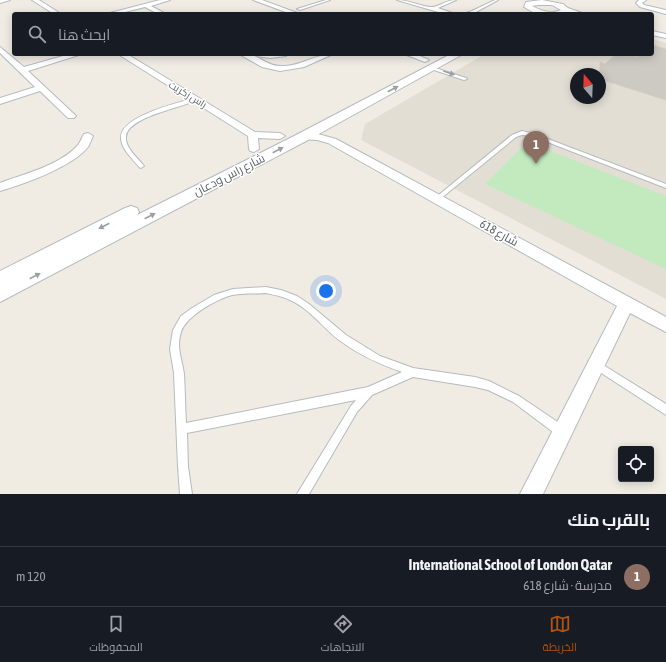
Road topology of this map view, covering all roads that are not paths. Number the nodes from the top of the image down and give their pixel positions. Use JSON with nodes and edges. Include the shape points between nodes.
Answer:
{"nodes":[{"id":1,"x":6,"y":0,"type":"edge"},
{"id":2,"x":35,"y":0,"type":"edge"},
{"id":3,"x":167,"y":0,"type":"edge"},
{"id":4,"x":256,"y":0,"type":"edge"},
{"id":5,"x":329,"y":0,"type":"edge"},
{"id":6,"x":400,"y":0,"type":"edge"},
{"id":7,"x":453,"y":0,"type":"edge"},
{"id":8,"x":497,"y":0,"type":"edge"},
{"id":9,"x":547,"y":0,"type":"edge"},
{"id":10,"x":643,"y":0,"type":"edge"},
{"id":11,"x":0,"y":1,"type":"edge"},
{"id":12,"x":539,"y":2,"type":"junction"},
{"id":13,"x":146,"y":5,"type":"junction"},
{"id":14,"x":528,"y":7,"type":"junction"},
{"id":15,"x":561,"y":7,"type":"edge"},
{"id":16,"x":432,"y":8,"type":"junction"},
{"id":17,"x":55,"y":12,"type":"edge"},
{"id":18,"x":117,"y":12,"type":"edge"},
{"id":19,"x":159,"y":12,"type":"edge"},
{"id":20,"x":298,"y":12,"type":"edge"},
{"id":21,"x":445,"y":12,"type":"edge"},
{"id":22,"x":475,"y":12,"type":"edge"},
{"id":23,"x":524,"y":12,"type":"edge"},
{"id":24,"x":537,"y":12,"type":"edge"},
{"id":25,"x":575,"y":12,"type":"edge"},
{"id":26,"x":666,"y":12,"type":"edge"},
{"id":27,"x":654,"y":32,"type":"edge"},
{"id":28,"x":664,"y":34,"type":"edge"},
{"id":29,"x":2,"y":54,"type":"edge"},
{"id":30,"x":71,"y":56,"type":"edge"},
{"id":31,"x":125,"y":56,"type":"edge"},
{"id":32,"x":247,"y":56,"type":"edge"},
{"id":33,"x":324,"y":56,"type":"edge"},
{"id":34,"x":415,"y":56,"type":"edge"},
{"id":35,"x":451,"y":56,"type":"edge"},
{"id":36,"x":432,"y":61,"type":"edge"},
{"id":37,"x":23,"y":70,"type":"junction"},
{"id":38,"x":465,"y":79,"type":"dead end"},
{"id":39,"x":41,"y":88,"type":"junction"},
{"id":40,"x":196,"y":99,"type":"junction"},
{"id":41,"x":0,"y":101,"type":"edge"},
{"id":42,"x":71,"y":116,"type":"dead end"},
{"id":43,"x":325,"y":126,"type":"junction"},
{"id":44,"x":88,"y":136,"type":"dead end"},
{"id":45,"x":303,"y":137,"type":"junction"},
{"id":46,"x":332,"y":141,"type":"junction"},
{"id":47,"x":254,"y":142,"type":"junction"},
{"id":48,"x":141,"y":166,"type":"dead end"},
{"id":49,"x":0,"y":186,"type":"edge"},
{"id":50,"x":666,"y":186,"type":"edge"},
{"id":51,"x":437,"y":199,"type":"junction"},
{"id":52,"x":0,"y":280,"type":"edge"},
{"id":53,"x":0,"y":294,"type":"edge"},
{"id":54,"x":627,"y":303,"type":"junction"},
{"id":55,"x":666,"y":325,"type":"edge"},
{"id":56,"x":595,"y":364,"type":"junction"},
{"id":57,"x":414,"y":372,"type":"junction"},
{"id":58,"x":369,"y":392,"type":"junction"},
{"id":59,"x":666,"y":410,"type":"edge"},
{"id":60,"x":182,"y":430,"type":"junction"},
{"id":61,"x":562,"y":432,"type":"junction"},
{"id":62,"x":186,"y":494,"type":"edge"},
{"id":63,"x":303,"y":494,"type":"edge"},
{"id":64,"x":531,"y":494,"type":"edge"}],
"edges":[{"from":1,"to":11,"type":"street"},
{"from":2,"to":17,"type":"street"},
{"from":3,"to":13,"type":"street"},
{"from":4,"to":20,"type":"street"},
{"from":5,"to":20,"type":"lane"},
{"from":6,"to":16,"type":"street"},
{"from":7,"to":16,"type":"street"},
{"from":8,"to":22,"type":"lane"},
{"from":9,"to":12,"type":"street"},
{"from":10,"to":26,"type":"street","via":[[640,3],[642,6]]},
{"from":12,"to":14,"type":"street","via":[[531,3]]},
{"from":12,"to":15,"type":"street"},
{"from":13,"to":18,"type":"street"},
{"from":13,"to":19,"type":"street"},
{"from":14,"to":23,"type":"street"},
{"from":14,"to":24,"type":"street"},
{"from":15,"to":25,"type":"street"},
{"from":16,"to":21,"type":"street"},
{"from":27,"to":28,"type":"street"},
{"from":29,"to":37,"type":"street"},
{"from":30,"to":37,"type":"street"},
{"from":31,"to":40,"type":"street","name":"راس زكريت"},
{"from":32,"to":33,"type":"street","via":[[270,68],[288,70]]},
{"from":34,"to":36,"type":"street"},
{"from":35,"to":36,"type":"street","name":"شارع راس ودعان"},
{"from":36,"to":38,"type":"lane","one_way":true},
{"from":43,"to":36,"type":"street","name":"شارع راس ودعان","one_way":true},
{"from":36,"to":47,"type":"street","name":"شارع راس ودعان","via":[[280,136]]},
{"from":37,"to":39,"type":"street"},
{"from":39,"to":41,"type":"street"},
{"from":39,"to":42,"type":"street"},
{"from":40,"to":47,"type":"street","name":"راس زكريت"},
{"from":40,"to":48,"type":"lane","via":[[139,119],[128,127],[123,136],[124,142]]},
{"from":43,"to":45,"type":"street","name":"شارع راس ودعان"},
{"from":43,"to":46,"type":"street","via":[[325,132]]},
{"from":44,"to":49,"type":"street","via":[[84,146],[70,157]]},
{"from":45,"to":46,"type":"street","name":"شارع 618","via":[[318,137]]},
{"from":53,"to":45,"type":"street","name":"شارع راس ودعان","one_way":true},
{"from":46,"to":51,"type":"street","name":"شارع 618"},
{"from":47,"to":52,"type":"street","name":"شارع راس ودعان","one_way":true},
{"from":50,"to":51,"type":"lane","via":[[534,135],[522,133],[514,136]]},
{"from":51,"to":54,"type":"street","name":"شارع 618"},
{"from":54,"to":55,"type":"street","name":"شارع 618"},
{"from":54,"to":56,"type":"street"},
{"from":56,"to":59,"type":"lane"},
{"from":56,"to":61,"type":"street"},
{"from":57,"to":58,"type":"lane"},
{"from":57,"to":60,"type":"lane","via":[[377,359],[358,349],[294,298],[266,290],[233,292],[217,297],[195,310],[184,319],[177,330],[174,349],[179,373]]},
{"from":57,"to":61,"type":"lane","via":[[489,386],[516,399]]},
{"from":58,"to":60,"type":"lane"},
{"from":58,"to":63,"type":"lane","via":[[354,409]]},
{"from":60,"to":62,"type":"lane"},
{"from":61,"to":64,"type":"street"}]}
